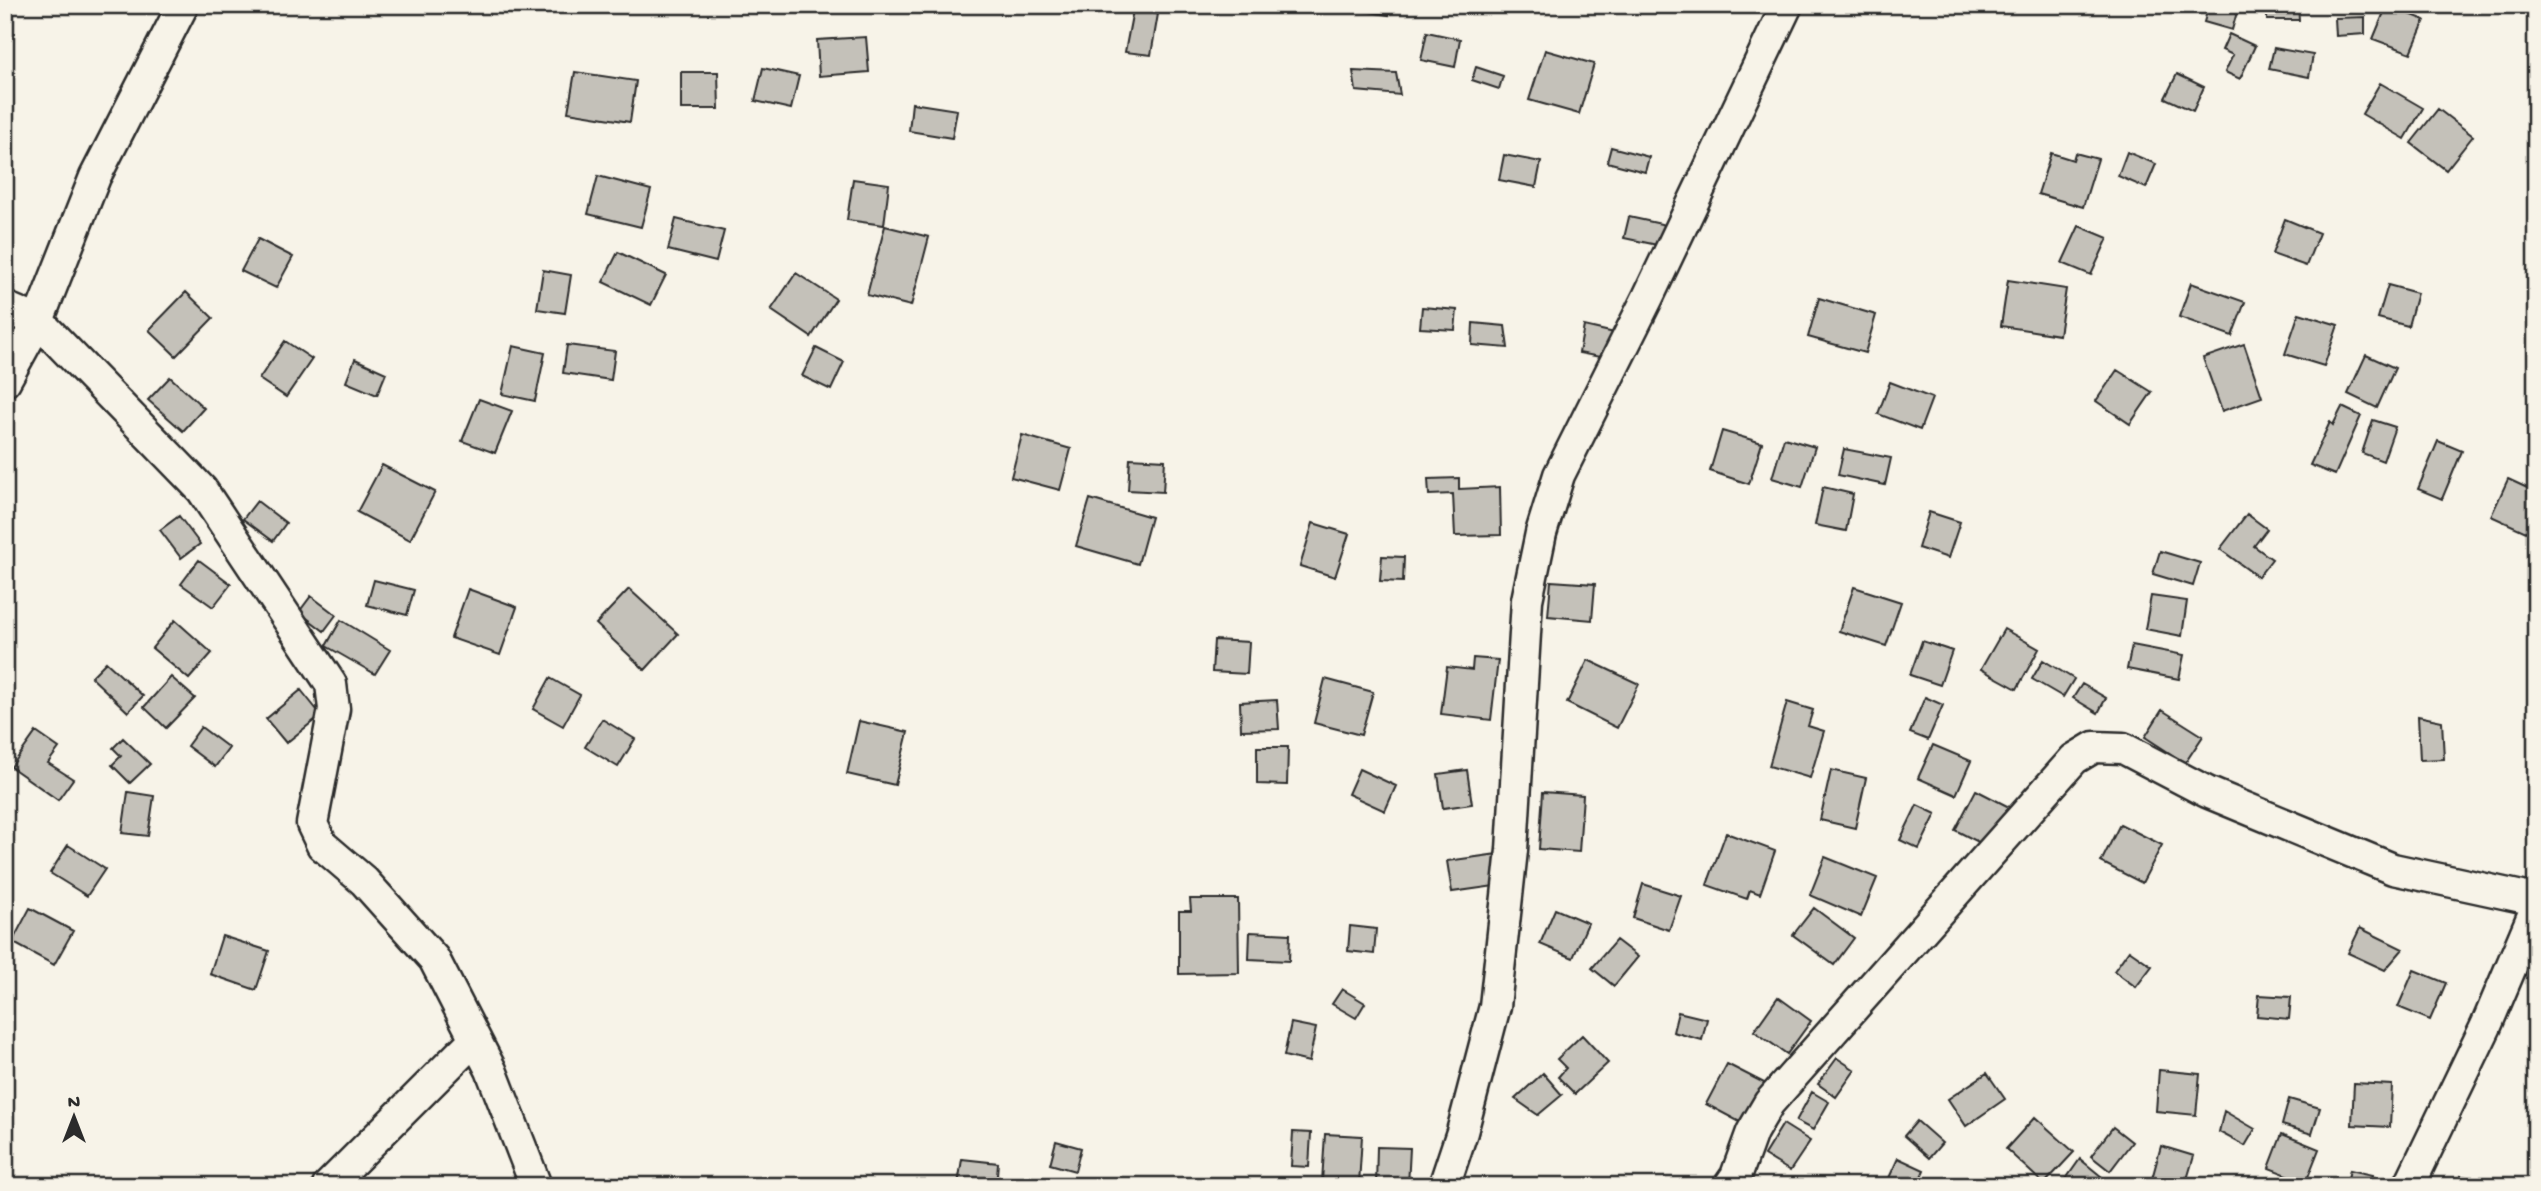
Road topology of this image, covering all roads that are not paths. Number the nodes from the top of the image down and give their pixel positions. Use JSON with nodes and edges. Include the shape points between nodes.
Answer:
{"nodes":[{"id":1,"x":183,"y":5,"type":"edge"},
{"id":2,"x":1787,"y":5,"type":"edge"},
{"id":3,"x":5,"y":307,"type":"edge"},
{"id":4,"x":38,"y":321,"type":"junction"},
{"id":5,"x":5,"y":381,"type":"edge"},
{"id":6,"x":2536,"y":900,"type":"edge"},
{"id":7,"x":2536,"y":908,"type":"edge"},
{"id":8,"x":475,"y":1039,"type":"junction"},
{"id":9,"x":328,"y":1186,"type":"edge"},
{"id":10,"x":536,"y":1186,"type":"edge"},
{"id":11,"x":1444,"y":1186,"type":"edge"},
{"id":12,"x":1729,"y":1186,"type":"edge"},
{"id":13,"x":2409,"y":1186,"type":"edge"}],
"edges":[{"from":1,"to":4,"type":"street","via":[[95,177]]},
{"from":2,"to":11,"type":"street","via":[[1559,475],[1541,533],[1527,600],[1512,850],[1495,1006]]},
{"from":3,"to":4,"type":"street"},
{"from":4,"to":5,"type":"street"},
{"from":4,"to":8,"type":"street","via":[[202,490],[331,684],[334,709],[313,824],[323,845],[364,881],[434,959]]},
{"from":6,"to":12,"type":"street","via":[[2393,869],[2207,792],[2123,748],[2094,747],[2074,759],[1769,1103]]},
{"from":7,"to":13,"type":"street","via":[[2486,1026]]},
{"from":8,"to":9,"type":"street"},
{"from":8,"to":10,"type":"street"}]}
